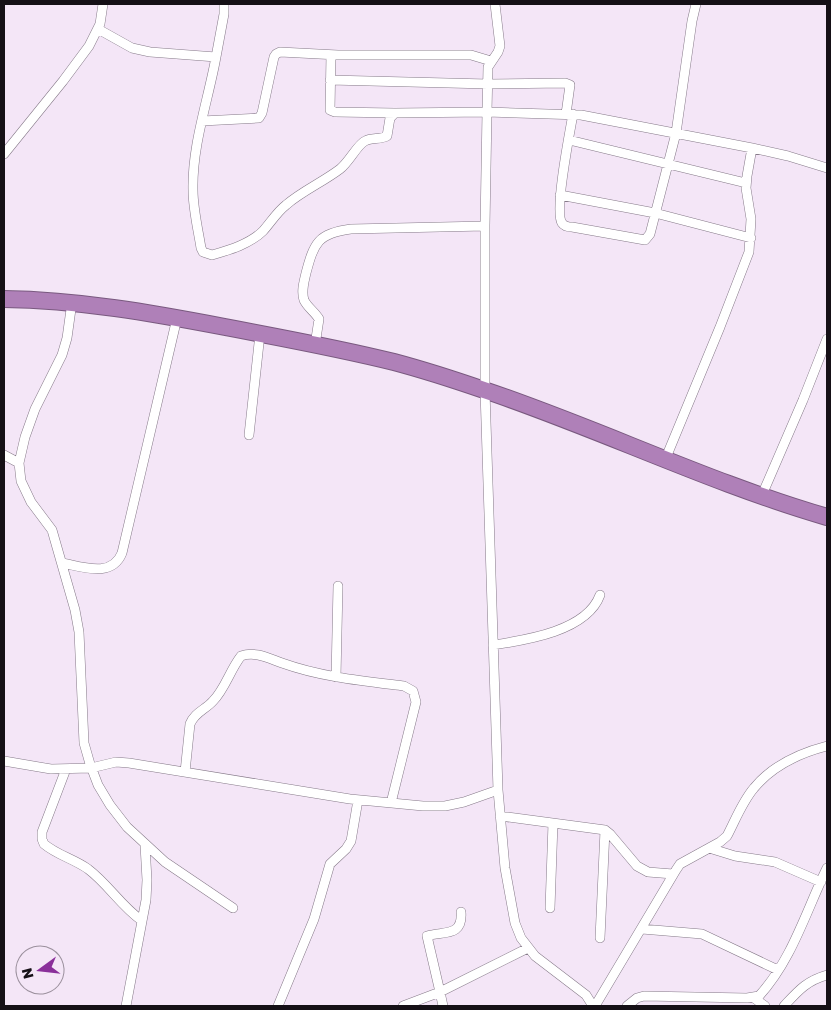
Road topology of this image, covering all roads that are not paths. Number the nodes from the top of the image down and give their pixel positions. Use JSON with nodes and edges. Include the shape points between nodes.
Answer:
{"nodes":[{"id":1,"x":103,"y":4,"type":"edge"},
{"id":2,"x":224,"y":4,"type":"edge"},
{"id":3,"x":495,"y":4,"type":"edge"},
{"id":4,"x":696,"y":4,"type":"edge"},
{"id":5,"x":98,"y":29,"type":"junction"},
{"id":6,"x":331,"y":55,"type":"junction"},
{"id":7,"x":216,"y":57,"type":"junction"},
{"id":8,"x":491,"y":61,"type":"junction"},
{"id":9,"x":330,"y":80,"type":"junction"},
{"id":10,"x":488,"y":84,"type":"junction"},
{"id":11,"x":487,"y":112,"type":"junction"},
{"id":12,"x":395,"y":113,"type":"junction"},
{"id":13,"x":570,"y":114,"type":"junction"},
{"id":14,"x":202,"y":121,"type":"junction"},
{"id":15,"x":676,"y":133,"type":"junction"},
{"id":16,"x":569,"y":140,"type":"junction"},
{"id":17,"x":752,"y":148,"type":"junction"},
{"id":18,"x":4,"y":154,"type":"edge"},
{"id":19,"x":668,"y":163,"type":"junction"},
{"id":20,"x":827,"y":168,"type":"edge"},
{"id":21,"x":746,"y":183,"type":"junction"},
{"id":22,"x":560,"y":195,"type":"junction"},
{"id":23,"x":655,"y":213,"type":"junction"},
{"id":24,"x":485,"y":226,"type":"junction"},
{"id":25,"x":750,"y":238,"type":"junction"},
{"id":26,"x":4,"y":300,"type":"edge"},
{"id":27,"x":72,"y":302,"type":"junction"},
{"id":28,"x":177,"y":318,"type":"junction"},
{"id":29,"x":260,"y":334,"type":"junction"},
{"id":30,"x":827,"y":339,"type":"edge"},
{"id":31,"x":315,"y":345,"type":"junction"},
{"id":32,"x":485,"y":390,"type":"junction"},
{"id":33,"x":249,"y":435,"type":"dead end"},
{"id":34,"x":4,"y":455,"type":"edge"},
{"id":35,"x":665,"y":460,"type":"junction"},
{"id":36,"x":19,"y":463,"type":"junction"},
{"id":37,"x":762,"y":495,"type":"junction"},
{"id":38,"x":827,"y":517,"type":"edge"},
{"id":39,"x":62,"y":563,"type":"junction"},
{"id":40,"x":338,"y":586,"type":"dead end"},
{"id":41,"x":600,"y":595,"type":"dead end"},
{"id":42,"x":493,"y":645,"type":"junction"},
{"id":43,"x":336,"y":677,"type":"junction"},
{"id":44,"x":827,"y":746,"type":"edge"},
{"id":45,"x":4,"y":761,"type":"edge"},
{"id":46,"x":91,"y":768,"type":"junction"},
{"id":47,"x":66,"y":769,"type":"junction"},
{"id":48,"x":185,"y":772,"type":"junction"},
{"id":49,"x":498,"y":790,"type":"junction"},
{"id":50,"x":358,"y":800,"type":"junction"},
{"id":51,"x":392,"y":803,"type":"junction"},
{"id":52,"x":500,"y":816,"type":"junction"},
{"id":53,"x":552,"y":823,"type":"junction"},
{"id":54,"x":604,"y":830,"type":"junction"},
{"id":55,"x":145,"y":845,"type":"junction"},
{"id":56,"x":709,"y":848,"type":"junction"},
{"id":57,"x":827,"y":868,"type":"edge"},
{"id":58,"x":673,"y":874,"type":"junction"},
{"id":59,"x":820,"y":882,"type":"junction"},
{"id":60,"x":233,"y":908,"type":"dead end"},
{"id":61,"x":550,"y":908,"type":"dead end"},
{"id":62,"x":461,"y":912,"type":"dead end"},
{"id":63,"x":142,"y":920,"type":"junction"},
{"id":64,"x":642,"y":929,"type":"junction"},
{"id":65,"x":600,"y":938,"type":"dead end"},
{"id":66,"x":528,"y":948,"type":"junction"},
{"id":67,"x":778,"y":970,"type":"junction"},
{"id":68,"x":827,"y":976,"type":"edge"},
{"id":69,"x":440,"y":992,"type":"junction"},
{"id":70,"x":754,"y":998,"type":"junction"},
{"id":71,"x":126,"y":1006,"type":"edge"},
{"id":72,"x":278,"y":1006,"type":"edge"},
{"id":73,"x":403,"y":1006,"type":"edge"},
{"id":74,"x":443,"y":1006,"type":"edge"},
{"id":75,"x":594,"y":1006,"type":"edge"},
{"id":76,"x":627,"y":1006,"type":"edge"},
{"id":77,"x":765,"y":1006,"type":"edge"},
{"id":78,"x":784,"y":1006,"type":"edge"}],
"edges":[{"from":1,"to":5,"type":"street"},
{"from":2,"to":7,"type":"street"},
{"from":3,"to":8,"type":"street","via":[[500,46]]},
{"from":4,"to":15,"type":"street"},
{"from":5,"to":7,"type":"street","via":[[132,48]]},
{"from":5,"to":18,"type":"street","via":[[63,81]]},
{"from":6,"to":8,"type":"street","via":[[472,55]]},
{"from":6,"to":9,"type":"street"},
{"from":6,"to":14,"type":"street","via":[[276,54],[259,118]]},
{"from":7,"to":14,"type":"street"},
{"from":8,"to":10,"type":"street"},
{"from":9,"to":10,"type":"street"},
{"from":9,"to":12,"type":"street","via":[[328,107],[332,112]]},
{"from":10,"to":11,"type":"street"},
{"from":10,"to":13,"type":"street","via":[[568,84]]},
{"from":11,"to":12,"type":"street"},
{"from":11,"to":13,"type":"street"},
{"from":11,"to":24,"type":"street"},
{"from":12,"to":14,"type":"street","via":[[390,118],[387,136],[363,142],[348,162],[287,204],[252,239],[212,255],[201,248],[193,191]]},
{"from":13,"to":15,"type":"street"},
{"from":13,"to":16,"type":"street"},
{"from":15,"to":17,"type":"street"},
{"from":15,"to":19,"type":"street"},
{"from":16,"to":19,"type":"street"},
{"from":16,"to":22,"type":"street"},
{"from":17,"to":20,"type":"street"},
{"from":17,"to":21,"type":"street"},
{"from":19,"to":21,"type":"street"},
{"from":19,"to":23,"type":"street"},
{"from":21,"to":25,"type":"street"},
{"from":22,"to":23,"type":"street"},
{"from":22,"to":23,"type":"street","via":[[561,222],[572,228],[645,240],[650,234]]},
{"from":23,"to":25,"type":"street"},
{"from":24,"to":31,"type":"street","via":[[351,229],[325,236],[311,255],[302,293],[306,304],[319,319]]},
{"from":24,"to":32,"type":"street"},
{"from":25,"to":35,"type":"street","via":[[749,252]]},
{"from":26,"to":27,"type":"highway"},
{"from":27,"to":28,"type":"highway"},
{"from":27,"to":36,"type":"street","via":[[62,355],[35,409]]},
{"from":28,"to":29,"type":"highway"},
{"from":28,"to":39,"type":"street","via":[[118,562],[104,568]]},
{"from":29,"to":31,"type":"highway"},
{"from":29,"to":33,"type":"street"},
{"from":30,"to":37,"type":"street"},
{"from":31,"to":32,"type":"highway","via":[[395,363]]},
{"from":32,"to":35,"type":"highway"},
{"from":32,"to":42,"type":"street"},
{"from":34,"to":36,"type":"street"},
{"from":35,"to":37,"type":"highway"},
{"from":36,"to":39,"type":"street","via":[[21,481],[31,502],[52,530]]},
{"from":37,"to":38,"type":"highway"},
{"from":39,"to":46,"type":"street","via":[[79,632],[84,743]]},
{"from":40,"to":43,"type":"street"},
{"from":41,"to":42,"type":"street","via":[[591,610],[568,626],[524,640]]},
{"from":42,"to":49,"type":"street"},
{"from":43,"to":48,"type":"street","via":[[312,673],[260,655],[249,653],[241,656],[219,694],[190,724]]},
{"from":43,"to":51,"type":"street","via":[[404,686],[413,691],[416,702]]},
{"from":44,"to":56,"type":"street","via":[[781,764],[754,788],[727,836]]},
{"from":45,"to":47,"type":"street"},
{"from":46,"to":47,"type":"street"},
{"from":46,"to":48,"type":"street","via":[[116,762]]},
{"from":46,"to":55,"type":"street","via":[[110,805]]},
{"from":47,"to":63,"type":"street","via":[[42,832],[44,844],[105,882]]},
{"from":48,"to":50,"type":"street"},
{"from":49,"to":51,"type":"street","via":[[445,806]]},
{"from":49,"to":52,"type":"street"},
{"from":50,"to":51,"type":"street"},
{"from":50,"to":72,"type":"street","via":[[351,841],[330,864],[314,919]]},
{"from":52,"to":53,"type":"street"},
{"from":52,"to":66,"type":"street","via":[[515,923]]},
{"from":53,"to":54,"type":"street"},
{"from":53,"to":61,"type":"street"},
{"from":54,"to":58,"type":"street","via":[[643,870]]},
{"from":54,"to":65,"type":"street"},
{"from":55,"to":60,"type":"street"},
{"from":55,"to":63,"type":"street","via":[[148,880]]},
{"from":56,"to":58,"type":"street","via":[[680,864]]},
{"from":56,"to":59,"type":"street","via":[[775,862]]},
{"from":57,"to":59,"type":"street"},
{"from":58,"to":64,"type":"street"},
{"from":59,"to":67,"type":"street"},
{"from":62,"to":69,"type":"street","via":[[460,925],[456,930],[427,936]]},
{"from":63,"to":71,"type":"street"},
{"from":64,"to":67,"type":"street","via":[[702,934]]},
{"from":64,"to":75,"type":"street"},
{"from":66,"to":69,"type":"street"},
{"from":66,"to":75,"type":"street","via":[[586,995]]},
{"from":67,"to":70,"type":"street"},
{"from":68,"to":78,"type":"street","via":[[814,979]]},
{"from":69,"to":73,"type":"street"},
{"from":69,"to":74,"type":"street"},
{"from":70,"to":76,"type":"street","via":[[644,996]]},
{"from":70,"to":77,"type":"street"}]}
